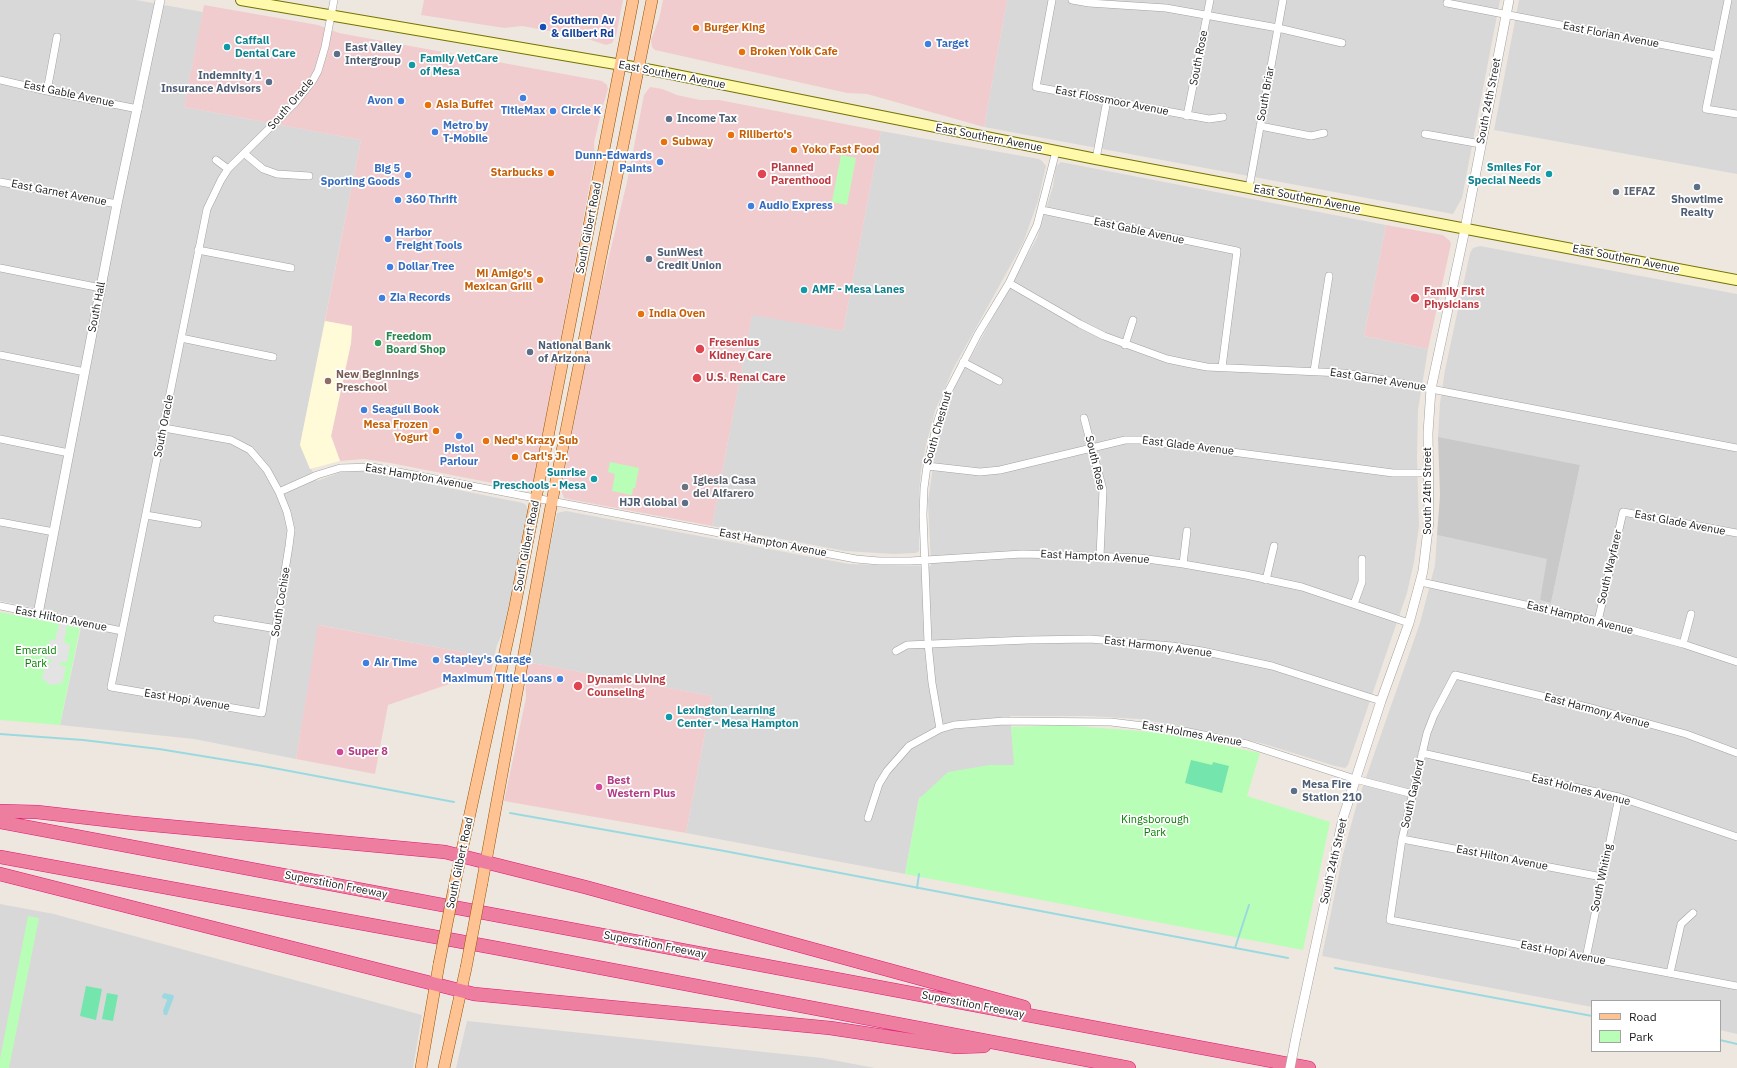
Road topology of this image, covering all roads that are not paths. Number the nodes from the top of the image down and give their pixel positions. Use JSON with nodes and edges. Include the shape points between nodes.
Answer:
{"nodes":[{"id":1,"x":160,"y":0,"type":"edge"},
{"id":2,"x":241,"y":0,"type":"edge"},
{"id":3,"x":334,"y":0,"type":"edge"},
{"id":4,"x":633,"y":0,"type":"edge"},
{"id":5,"x":652,"y":0,"type":"edge"},
{"id":6,"x":1052,"y":0,"type":"edge"},
{"id":7,"x":1072,"y":0,"type":"edge"},
{"id":8,"x":1210,"y":0,"type":"edge"},
{"id":9,"x":1283,"y":0,"type":"edge"},
{"id":10,"x":1509,"y":0,"type":"edge"},
{"id":11,"x":1728,"y":0,"type":"edge"},
{"id":12,"x":1447,"y":3,"type":"dead end"},
{"id":13,"x":1208,"y":14,"type":"junction"},
{"id":14,"x":1506,"y":15,"type":"junction"},
{"id":15,"x":331,"y":16,"type":"junction"},
{"id":16,"x":1278,"y":28,"type":"junction"},
{"id":17,"x":57,"y":37,"type":"dead end"},
{"id":18,"x":1342,"y":43,"type":"dead end"},
{"id":19,"x":1716,"y":55,"type":"junction"},
{"id":20,"x":621,"y":65,"type":"junction"},
{"id":21,"x":639,"y":68,"type":"junction"},
{"id":22,"x":0,"y":80,"type":"edge"},
{"id":23,"x":47,"y":91,"type":"junction"},
{"id":24,"x":1107,"y":100,"type":"junction"},
{"id":25,"x":138,"y":109,"type":"junction"},
{"id":26,"x":1737,"y":114,"type":"edge"},
{"id":27,"x":1187,"y":116,"type":"junction"},
{"id":28,"x":1223,"y":117,"type":"dead end"},
{"id":29,"x":1260,"y":126,"type":"junction"},
{"id":30,"x":1324,"y":133,"type":"dead end"},
{"id":31,"x":1425,"y":134,"type":"dead end"},
{"id":32,"x":1481,"y":144,"type":"junction"},
{"id":33,"x":1056,"y":151,"type":"junction"},
{"id":34,"x":245,"y":154,"type":"junction"},
{"id":35,"x":1096,"y":159,"type":"junction"},
{"id":36,"x":216,"y":160,"type":"dead end"},
{"id":37,"x":228,"y":169,"type":"junction"},
{"id":38,"x":308,"y":176,"type":"dead end"},
{"id":39,"x":0,"y":182,"type":"edge"},
{"id":40,"x":1249,"y":188,"type":"junction"},
{"id":41,"x":117,"y":204,"type":"junction"},
{"id":42,"x":1042,"y":210,"type":"junction"},
{"id":43,"x":1465,"y":229,"type":"junction"},
{"id":44,"x":198,"y":250,"type":"junction"},
{"id":45,"x":0,"y":268,"type":"edge"},
{"id":46,"x":291,"y":268,"type":"dead end"},
{"id":47,"x":1329,"y":276,"type":"dead end"},
{"id":48,"x":1737,"y":280,"type":"edge"},
{"id":49,"x":1009,"y":283,"type":"junction"},
{"id":50,"x":101,"y":288,"type":"junction"},
{"id":51,"x":1133,"y":320,"type":"dead end"},
{"id":52,"x":181,"y":338,"type":"junction"},
{"id":53,"x":1125,"y":345,"type":"junction"},
{"id":54,"x":0,"y":355,"type":"edge"},
{"id":55,"x":273,"y":357,"type":"dead end"},
{"id":56,"x":963,"y":362,"type":"junction"},
{"id":57,"x":1222,"y":367,"type":"junction"},
{"id":58,"x":1314,"y":371,"type":"junction"},
{"id":59,"x":85,"y":372,"type":"junction"},
{"id":60,"x":999,"y":381,"type":"dead end"},
{"id":61,"x":1431,"y":389,"type":"junction"},
{"id":62,"x":1084,"y":418,"type":"dead end"},
{"id":63,"x":164,"y":428,"type":"junction"},
{"id":64,"x":0,"y":439,"type":"edge"},
{"id":65,"x":1093,"y":447,"type":"junction"},
{"id":66,"x":1737,"y":448,"type":"edge"},
{"id":67,"x":69,"y":453,"type":"junction"},
{"id":68,"x":927,"y":466,"type":"junction"},
{"id":69,"x":1428,"y":473,"type":"junction"},
{"id":70,"x":279,"y":492,"type":"junction"},
{"id":71,"x":536,"y":498,"type":"junction"},
{"id":72,"x":552,"y":501,"type":"junction"},
{"id":73,"x":1623,"y":512,"type":"joint"},
{"id":74,"x":146,"y":515,"type":"junction"},
{"id":75,"x":0,"y":522,"type":"edge"},
{"id":76,"x":198,"y":524,"type":"dead end"},
{"id":77,"x":1187,"y":531,"type":"dead end"},
{"id":78,"x":54,"y":532,"type":"junction"},
{"id":79,"x":1737,"y":533,"type":"edge"},
{"id":80,"x":1274,"y":546,"type":"dead end"},
{"id":81,"x":1100,"y":556,"type":"junction"},
{"id":82,"x":1362,"y":558,"type":"dead end"},
{"id":83,"x":925,"y":560,"type":"junction"},
{"id":84,"x":1183,"y":564,"type":"junction"},
{"id":85,"x":1266,"y":580,"type":"junction"},
{"id":86,"x":1421,"y":582,"type":"junction"},
{"id":87,"x":1354,"y":604,"type":"junction"},
{"id":88,"x":0,"y":606,"type":"edge"},
{"id":89,"x":38,"y":614,"type":"junction"},
{"id":90,"x":1690,"y":614,"type":"dead end"},
{"id":91,"x":217,"y":619,"type":"dead end"},
{"id":92,"x":1598,"y":621,"type":"junction"},
{"id":93,"x":1409,"y":623,"type":"junction"},
{"id":94,"x":277,"y":629,"type":"junction"},
{"id":95,"x":122,"y":631,"type":"junction"},
{"id":96,"x":928,"y":643,"type":"junction"},
{"id":97,"x":1683,"y":644,"type":"junction"},
{"id":98,"x":896,"y":651,"type":"dead end"},
{"id":99,"x":1737,"y":662,"type":"edge"},
{"id":100,"x":1455,"y":674,"type":"joint"},
{"id":101,"x":111,"y":688,"type":"joint"},
{"id":102,"x":1381,"y":701,"type":"junction"},
{"id":103,"x":262,"y":713,"type":"joint"},
{"id":104,"x":940,"y":728,"type":"junction"},
{"id":105,"x":1422,"y":753,"type":"junction"},
{"id":106,"x":1737,"y":753,"type":"edge"},
{"id":107,"x":1355,"y":779,"type":"junction"},
{"id":108,"x":1413,"y":794,"type":"junction"},
{"id":109,"x":1619,"y":797,"type":"junction"},
{"id":110,"x":0,"y":811,"type":"edge"},
{"id":111,"x":868,"y":818,"type":"dead end"},
{"id":112,"x":0,"y":822,"type":"edge"},
{"id":113,"x":1737,"y":837,"type":"edge"},
{"id":114,"x":1402,"y":840,"type":"junction"},
{"id":115,"x":461,"y":856,"type":"junction"},
{"id":116,"x":0,"y":857,"type":"edge"},
{"id":117,"x":486,"y":861,"type":"junction"},
{"id":118,"x":0,"y":874,"type":"edge"},
{"id":119,"x":1602,"y":877,"type":"junction"},
{"id":120,"x":1693,"y":913,"type":"dead end"},
{"id":121,"x":1390,"y":920,"type":"joint"},
{"id":122,"x":1586,"y":958,"type":"junction"},
{"id":123,"x":1670,"y":973,"type":"junction"},
{"id":124,"x":435,"y":985,"type":"junction"},
{"id":125,"x":1737,"y":986,"type":"edge"},
{"id":126,"x":461,"y":991,"type":"junction"},
{"id":127,"x":1119,"y":1032,"type":"junction"},
{"id":128,"x":1006,"y":1045,"type":"junction"},
{"id":129,"x":421,"y":1068,"type":"edge"},
{"id":130,"x":444,"y":1068,"type":"edge"},
{"id":131,"x":1130,"y":1068,"type":"edge"},
{"id":132,"x":1290,"y":1068,"type":"edge"},
{"id":133,"x":1309,"y":1068,"type":"edge"}],
"edges":[{"from":1,"to":25,"type":"street","name":"South Hall"},
{"from":2,"to":15,"type":"main road","name":"East Southern Avenue"},
{"from":3,"to":15,"type":"street","name":"South Oracle"},
{"from":4,"to":20,"type":"main road","name":"South Gilbert Road"},
{"from":5,"to":21,"type":"main road","name":"South Gilbert Road"},
{"from":6,"to":24,"type":"street","name":"East Flossmoor Avenue","via":[[1036,87]]},
{"from":7,"to":13,"type":"street"},
{"from":8,"to":13,"type":"street","name":"South Rose"},
{"from":9,"to":16,"type":"street","name":"South Briar"},
{"from":10,"to":14,"type":"street","name":"South 24th Street"},
{"from":11,"to":19,"type":"street"},
{"from":12,"to":14,"type":"street","name":"East Florian Avenue"},
{"from":13,"to":16,"type":"street"},
{"from":13,"to":27,"type":"street","name":"South Rose"},
{"from":14,"to":19,"type":"street","name":"East Florian Avenue"},
{"from":14,"to":32,"type":"street","name":"South 24th Street"},
{"from":15,"to":20,"type":"main road","name":"East Southern Avenue"},
{"from":15,"to":34,"type":"street","name":"South Oracle","via":[[325,47],[313,80],[295,103]]},
{"from":16,"to":18,"type":"street"},
{"from":16,"to":29,"type":"street","name":"South Briar"},
{"from":17,"to":23,"type":"street"},
{"from":19,"to":26,"type":"street","via":[[1706,109]]},
{"from":20,"to":21,"type":"main road","name":"East Southern Avenue"},
{"from":20,"to":71,"type":"main road","name":"South Gilbert Road"},
{"from":21,"to":33,"type":"main road","name":"East Southern Avenue"},
{"from":21,"to":72,"type":"main road","name":"South Gilbert Road"},
{"from":22,"to":23,"type":"street","name":"East Gable Avenue"},
{"from":23,"to":25,"type":"street","name":"East Gable Avenue"},
{"from":24,"to":27,"type":"street","name":"East Flossmoor Avenue"},
{"from":24,"to":35,"type":"street"},
{"from":25,"to":41,"type":"street","name":"South Hall"},
{"from":27,"to":28,"type":"street","name":"East Flossmoor Avenue","via":[[1209,119]]},
{"from":29,"to":30,"type":"street","via":[[1311,136]]},
{"from":29,"to":40,"type":"street","name":"South Briar"},
{"from":31,"to":32,"type":"street"},
{"from":32,"to":43,"type":"street","name":"South 24th Street"},
{"from":33,"to":35,"type":"main road","name":"East Southern Avenue"},
{"from":33,"to":42,"type":"street","name":"South Chestnut"},
{"from":34,"to":37,"type":"street","name":"South Oracle"},
{"from":34,"to":38,"type":"street","via":[[263,169],[277,174]]},
{"from":35,"to":40,"type":"main road","name":"East Southern Avenue"},
{"from":36,"to":37,"type":"street"},
{"from":37,"to":44,"type":"street","name":"South Oracle","via":[[207,209]]},
{"from":39,"to":41,"type":"street","name":"East Garnet Avenue"},
{"from":40,"to":43,"type":"main road","name":"East Southern Avenue"},
{"from":41,"to":50,"type":"street","name":"South Hall"},
{"from":42,"to":49,"type":"street","name":"South Chestnut"},
{"from":42,"to":57,"type":"street","name":"East Gable Avenue","via":[[1237,251]]},
{"from":43,"to":48,"type":"main road","name":"East Southern Avenue"},
{"from":43,"to":61,"type":"street","name":"South 24th Street"},
{"from":44,"to":46,"type":"street"},
{"from":44,"to":52,"type":"street","name":"South Oracle"},
{"from":45,"to":50,"type":"street"},
{"from":47,"to":58,"type":"street"},
{"from":49,"to":53,"type":"street","name":"East Garnet Avenue","via":[[1080,324]]},
{"from":49,"to":56,"type":"street","name":"South Chestnut"},
{"from":50,"to":59,"type":"street","name":"South Hall"},
{"from":51,"to":53,"type":"street"},
{"from":52,"to":55,"type":"street"},
{"from":52,"to":63,"type":"street","name":"South Oracle"},
{"from":53,"to":57,"type":"street","name":"East Garnet Avenue","via":[[1179,362]]},
{"from":54,"to":59,"type":"street"},
{"from":56,"to":60,"type":"street"},
{"from":56,"to":68,"type":"street","name":"South Chestnut","via":[[938,420]]},
{"from":57,"to":58,"type":"street","name":"East Garnet Avenue"},
{"from":58,"to":61,"type":"street","name":"East Garnet Avenue","via":[[1368,377]]},
{"from":59,"to":67,"type":"street","name":"South Hall"},
{"from":61,"to":66,"type":"street","name":"East Garnet Avenue"},
{"from":61,"to":69,"type":"street","name":"South 24th Street"},
{"from":62,"to":65,"type":"street","name":"South Rose"},
{"from":63,"to":70,"type":"street","via":[[237,442],[250,450],[259,460]]},
{"from":63,"to":74,"type":"street","name":"South Oracle"},
{"from":64,"to":67,"type":"street"},
{"from":65,"to":68,"type":"street","name":"East Glade Avenue","via":[[1000,470],[980,472]]},
{"from":65,"to":69,"type":"street","name":"East Glade Avenue","via":[[1125,440],[1140,440],[1393,473]]},
{"from":65,"to":81,"type":"street","name":"South Rose","via":[[1103,490]]},
{"from":67,"to":78,"type":"street","name":"South Hall"},
{"from":68,"to":83,"type":"street","name":"South Chestnut","via":[[924,488]]},
{"from":69,"to":86,"type":"street","name":"South 24th Street","via":[[1428,534]]},
{"from":70,"to":71,"type":"street","name":"East Hampton Avenue","via":[[326,472],[358,466]]},
{"from":70,"to":94,"type":"street","name":"South Cochise","via":[[291,530]]},
{"from":71,"to":72,"type":"street","name":"East Hampton Avenue"},
{"from":71,"to":115,"type":"main road","name":"South Gilbert Road"},
{"from":72,"to":83,"type":"street","name":"East Hampton Avenue","via":[[846,558],[879,561]]},
{"from":72,"to":117,"type":"main road","name":"South Gilbert Road"},
{"from":73,"to":79,"type":"street","name":"East Glade Avenue"},
{"from":73,"to":92,"type":"street","name":"South Wayfarer"},
{"from":74,"to":76,"type":"street"},
{"from":74,"to":95,"type":"street","name":"South Oracle"},
{"from":75,"to":78,"type":"street"},
{"from":77,"to":84,"type":"street"},
{"from":78,"to":89,"type":"street","name":"South Hall"},
{"from":80,"to":85,"type":"street"},
{"from":81,"to":83,"type":"street","name":"East Hampton Avenue","via":[[1022,554]]},
{"from":81,"to":84,"type":"street","name":"East Hampton Avenue"},
{"from":82,"to":87,"type":"street","via":[[1362,582]]},
{"from":83,"to":96,"type":"street","name":"South Chestnut"},
{"from":84,"to":85,"type":"street","name":"East Hampton Avenue"},
{"from":85,"to":87,"type":"street","name":"East Hampton Avenue","via":[[1302,587]]},
{"from":86,"to":92,"type":"street","name":"East Hampton Avenue"},
{"from":86,"to":93,"type":"street","name":"South 24th Street"},
{"from":87,"to":93,"type":"street","name":"East Hampton Avenue"},
{"from":88,"to":89,"type":"street","name":"East Hilton Avenue"},
{"from":89,"to":95,"type":"street","name":"East Hilton Avenue"},
{"from":90,"to":97,"type":"street"},
{"from":91,"to":94,"type":"street"},
{"from":92,"to":97,"type":"street","name":"East Hampton Avenue"},
{"from":93,"to":102,"type":"street","name":"South 24th Street"},
{"from":94,"to":103,"type":"street","name":"South Cochise"},
{"from":95,"to":101,"type":"street","name":"South Oracle"},
{"from":96,"to":98,"type":"street","name":"East Harmony Avenue","via":[[907,645]]},
{"from":96,"to":102,"type":"street","name":"East Harmony Avenue","via":[[1090,639],[1172,646],[1272,666]]},
{"from":96,"to":104,"type":"street","name":"South Chestnut"},
{"from":97,"to":99,"type":"street","name":"East Hampton Avenue"},
{"from":100,"to":105,"type":"street","name":"South Gaylord","via":[[1434,715]]},
{"from":100,"to":106,"type":"street","name":"East Harmony Avenue","via":[[1686,734]]},
{"from":101,"to":103,"type":"street","name":"East Hopi Avenue"},
{"from":102,"to":107,"type":"street","name":"South 24th Street"},
{"from":104,"to":107,"type":"street","name":"East Holmes Avenue","via":[[1026,720],[1144,725],[1247,744]]},
{"from":104,"to":111,"type":"street","via":[[909,746],[887,771]]},
{"from":105,"to":108,"type":"street","name":"South Gaylord"},
{"from":105,"to":109,"type":"street","name":"East Holmes Avenue"},
{"from":107,"to":108,"type":"street","name":"East Holmes Avenue"},
{"from":107,"to":132,"type":"street","name":"South 24th Street","bridge":true,"via":[[1336,845]]},
{"from":108,"to":114,"type":"street","name":"South Gaylord"},
{"from":109,"to":113,"type":"street","name":"East Holmes Avenue"},
{"from":109,"to":119,"type":"street","name":"South Whiting"},
{"from":110,"to":115,"type":"highway","via":[[37,812],[445,852]]},
{"from":112,"to":127,"type":"highway","name":"Superstition Freeway"},
{"from":114,"to":119,"type":"street","name":"East Hilton Avenue"},
{"from":114,"to":121,"type":"street","name":"South Gaylord"},
{"from":115,"to":117,"type":"highway"},
{"from":115,"to":124,"type":"main road","name":"South Gilbert Road","bridge":true},
{"from":116,"to":128,"type":"highway"},
{"from":117,"to":126,"type":"main road","name":"South Gilbert Road","bridge":true},
{"from":117,"to":127,"type":"highway"},
{"from":118,"to":124,"type":"highway"},
{"from":119,"to":122,"type":"street","name":"South Whiting"},
{"from":120,"to":123,"type":"street","via":[[1681,924]]},
{"from":121,"to":122,"type":"street","name":"East Hopi Avenue"},
{"from":122,"to":123,"type":"street","name":"East Hopi Avenue"},
{"from":123,"to":125,"type":"street","name":"East Hopi Avenue"},
{"from":124,"to":126,"type":"highway"},
{"from":124,"to":129,"type":"main road","name":"South Gilbert Road"},
{"from":126,"to":128,"type":"highway","via":[[814,1026],[956,1047]]},
{"from":126,"to":130,"type":"main road","name":"South Gilbert Road"},
{"from":127,"to":133,"type":"highway","name":"Superstition Freeway"},
{"from":128,"to":131,"type":"highway"}]}
